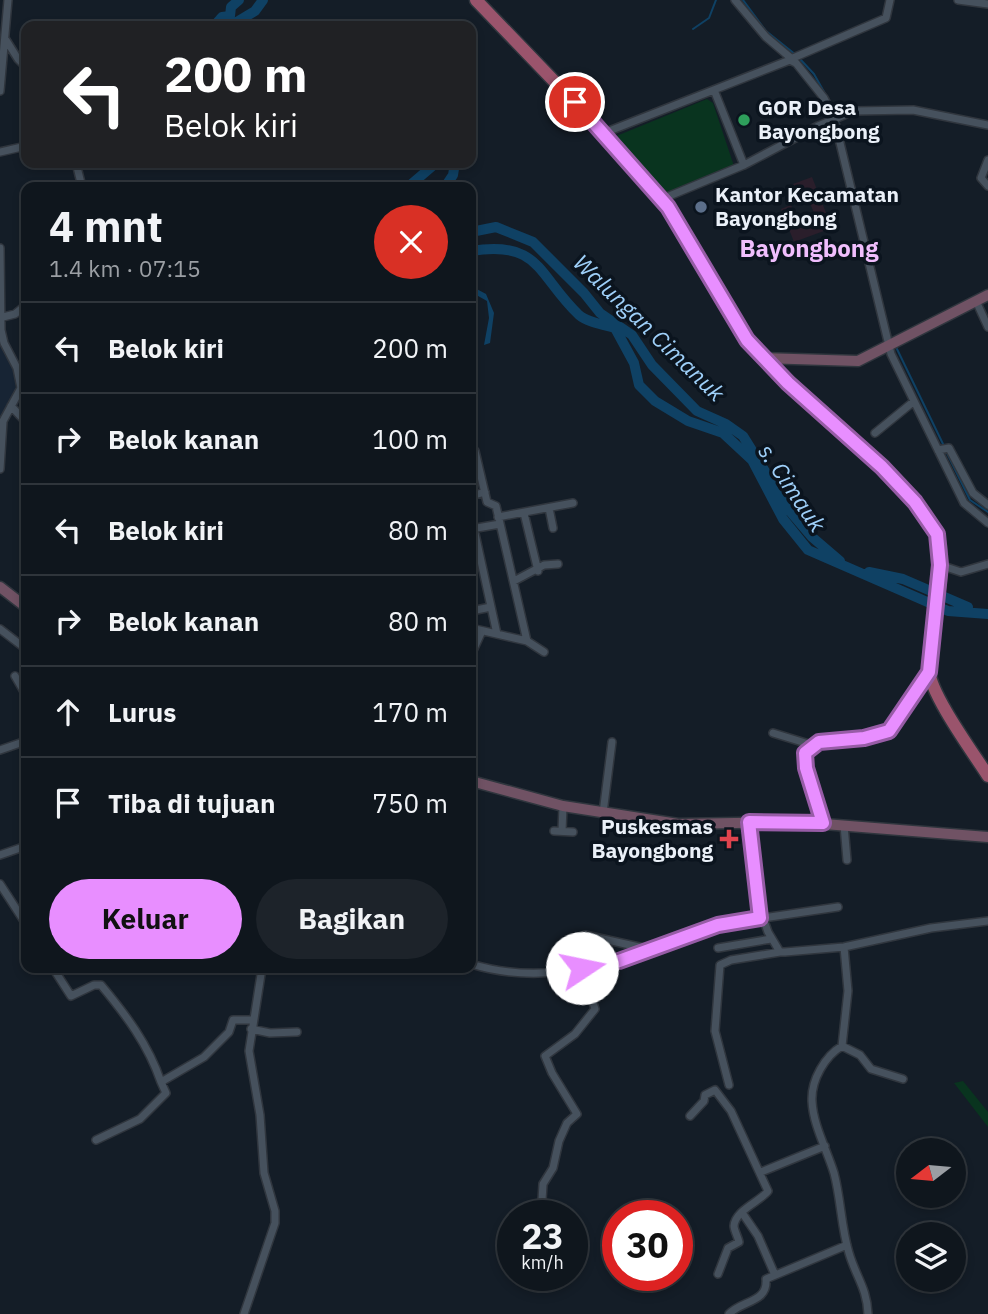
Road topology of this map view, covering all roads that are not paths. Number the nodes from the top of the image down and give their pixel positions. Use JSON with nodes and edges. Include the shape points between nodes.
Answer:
{"nodes":[{"id":1,"x":8,"y":0,"type":"edge"},
{"id":2,"x":476,"y":0,"type":"edge"},
{"id":3,"x":735,"y":0,"type":"edge"},
{"id":4,"x":890,"y":0,"type":"edge"},
{"id":5,"x":958,"y":0,"type":"edge"},
{"id":6,"x":988,"y":4,"type":"edge"},
{"id":7,"x":4,"y":34,"type":"edge"},
{"id":8,"x":795,"y":58,"type":"junction"},
{"id":9,"x":21,"y":62,"type":"edge"},
{"id":10,"x":714,"y":90,"type":"junction"},
{"id":11,"x":0,"y":91,"type":"edge"},
{"id":12,"x":838,"y":117,"type":"junction"},
{"id":13,"x":988,"y":125,"type":"edge"},
{"id":14,"x":604,"y":132,"type":"junction"},
{"id":15,"x":21,"y":147,"type":"edge"},
{"id":16,"x":0,"y":152,"type":"edge"},
{"id":17,"x":988,"y":160,"type":"edge"},
{"id":18,"x":744,"y":165,"type":"junction"},
{"id":19,"x":988,"y":186,"type":"edge"},
{"id":20,"x":662,"y":199,"type":"junction"},
{"id":21,"x":0,"y":248,"type":"edge"},
{"id":22,"x":0,"y":261,"type":"edge"},
{"id":23,"x":988,"y":295,"type":"edge"},
{"id":24,"x":976,"y":301,"type":"junction"},
{"id":25,"x":21,"y":309,"type":"edge"},
{"id":26,"x":3,"y":317,"type":"junction"},
{"id":27,"x":988,"y":327,"type":"edge"},
{"id":28,"x":894,"y":343,"type":"junction"},
{"id":29,"x":762,"y":358,"type":"junction"},
{"id":30,"x":914,"y":402,"type":"junction"},
{"id":31,"x":11,"y":406,"type":"junction"},
{"id":32,"x":21,"y":417,"type":"edge"},
{"id":33,"x":875,"y":433,"type":"dead end"},
{"id":34,"x":942,"y":449,"type":"junction"},
{"id":35,"x":476,"y":455,"type":"edge"},
{"id":36,"x":0,"y":469,"type":"edge"},
{"id":37,"x":485,"y":492,"type":"junction"},
{"id":38,"x":476,"y":495,"type":"edge"},
{"id":39,"x":573,"y":503,"type":"dead end"},
{"id":40,"x":988,"y":505,"type":"edge"},
{"id":41,"x":549,"y":508,"type":"junction"},
{"id":42,"x":524,"y":513,"type":"junction"},
{"id":43,"x":499,"y":521,"type":"junction"},
{"id":44,"x":988,"y":523,"type":"edge"},
{"id":45,"x":476,"y":528,"type":"edge"},
{"id":46,"x":553,"y":528,"type":"dead end"},
{"id":47,"x":476,"y":545,"type":"edge"},
{"id":48,"x":558,"y":564,"type":"dead end"},
{"id":49,"x":988,"y":564,"type":"edge"},
{"id":50,"x":538,"y":571,"type":"junction"},
{"id":51,"x":939,"y":571,"type":"junction"},
{"id":52,"x":514,"y":581,"type":"junction"},
{"id":53,"x":0,"y":587,"type":"edge"},
{"id":54,"x":21,"y":603,"type":"edge"},
{"id":55,"x":491,"y":607,"type":"junction"},
{"id":56,"x":476,"y":610,"type":"edge"},
{"id":57,"x":0,"y":629,"type":"edge"},
{"id":58,"x":476,"y":629,"type":"edge"},
{"id":59,"x":482,"y":631,"type":"junction"},
{"id":60,"x":497,"y":634,"type":"junction"},
{"id":61,"x":527,"y":641,"type":"junction"},
{"id":62,"x":476,"y":644,"type":"edge"},
{"id":63,"x":21,"y":645,"type":"edge"},
{"id":64,"x":544,"y":652,"type":"dead end"},
{"id":65,"x":15,"y":676,"type":"dead end"},
{"id":66,"x":924,"y":677,"type":"junction"},
{"id":67,"x":21,"y":686,"type":"edge"},
{"id":68,"x":773,"y":733,"type":"dead end"},
{"id":69,"x":612,"y":742,"type":"dead end"},
{"id":70,"x":21,"y":743,"type":"edge"},
{"id":71,"x":812,"y":745,"type":"junction"},
{"id":72,"x":0,"y":750,"type":"edge"},
{"id":73,"x":988,"y":776,"type":"edge"},
{"id":74,"x":476,"y":783,"type":"edge"},
{"id":75,"x":564,"y":806,"type":"junction"},
{"id":76,"x":604,"y":813,"type":"junction"},
{"id":77,"x":749,"y":822,"type":"junction"},
{"id":78,"x":823,"y":823,"type":"junction"},
{"id":79,"x":844,"y":825,"type":"junction"},
{"id":80,"x":573,"y":832,"type":"dead end"},
{"id":81,"x":988,"y":837,"type":"edge"},
{"id":82,"x":21,"y":848,"type":"edge"},
{"id":83,"x":0,"y":855,"type":"edge"},
{"id":84,"x":847,"y":860,"type":"dead end"},
{"id":85,"x":0,"y":884,"type":"edge"},
{"id":86,"x":838,"y":907,"type":"dead end"},
{"id":87,"x":21,"y":916,"type":"edge"},
{"id":88,"x":762,"y":918,"type":"junction"},
{"id":89,"x":988,"y":921,"type":"edge"},
{"id":90,"x":585,"y":935,"type":"dead end"},
{"id":91,"x":598,"y":939,"type":"junction"},
{"id":92,"x":771,"y":939,"type":"junction"},
{"id":93,"x":844,"y":947,"type":"junction"},
{"id":94,"x":718,"y":948,"type":"dead end"},
{"id":95,"x":648,"y":949,"type":"junction"},
{"id":96,"x":780,"y":952,"type":"junction"},
{"id":97,"x":476,"y":965,"type":"edge"},
{"id":98,"x":596,"y":967,"type":"junction"},
{"id":99,"x":582,"y":968,"type":"junction"},
{"id":100,"x":56,"y":973,"type":"edge"},
{"id":101,"x":261,"y":973,"type":"edge"},
{"id":102,"x":252,"y":1025,"type":"junction"},
{"id":103,"x":297,"y":1032,"type":"dead end"},
{"id":104,"x":842,"y":1046,"type":"junction"},
{"id":105,"x":903,"y":1079,"type":"dead end"},
{"id":106,"x":161,"y":1082,"type":"junction"},
{"id":107,"x":729,"y":1085,"type":"dead end"},
{"id":108,"x":690,"y":1116,"type":"dead end"},
{"id":109,"x":96,"y":1140,"type":"dead end"},
{"id":110,"x":825,"y":1146,"type":"junction"},
{"id":111,"x":761,"y":1172,"type":"junction"},
{"id":112,"x":542,"y":1200,"type":"edge"},
{"id":113,"x":743,"y":1214,"type":"junction"},
{"id":114,"x":847,"y":1245,"type":"junction"},
{"id":115,"x":718,"y":1273,"type":"dead end"},
{"id":116,"x":775,"y":1275,"type":"junction"},
{"id":117,"x":244,"y":1314,"type":"edge"},
{"id":118,"x":729,"y":1314,"type":"edge"},
{"id":119,"x":868,"y":1314,"type":"edge"}],
"edges":[{"from":1,"to":7,"type":"street"},
{"from":2,"to":14,"type":"main road"},
{"from":3,"to":8,"type":"street","via":[[766,37]]},
{"from":4,"to":8,"type":"street","via":[[886,18]]},
{"from":5,"to":6,"type":"street"},
{"from":7,"to":9,"type":"street"},
{"from":7,"to":11,"type":"street"},
{"from":8,"to":10,"type":"street"},
{"from":8,"to":12,"type":"street"},
{"from":10,"to":14,"type":"street"},
{"from":10,"to":18,"type":"street"},
{"from":12,"to":13,"type":"street","via":[[871,109],[913,110]]},
{"from":12,"to":18,"type":"street"},
{"from":12,"to":28,"type":"street"},
{"from":14,"to":20,"type":"main road"},
{"from":15,"to":16,"type":"street"},
{"from":17,"to":19,"type":"street","via":[[981,178]]},
{"from":18,"to":20,"type":"street"},
{"from":20,"to":29,"type":"main road"},
{"from":21,"to":22,"type":"street"},
{"from":22,"to":26,"type":"street"},
{"from":23,"to":24,"type":"main road"},
{"from":24,"to":27,"type":"street"},
{"from":24,"to":28,"type":"main road"},
{"from":25,"to":26,"type":"street"},
{"from":26,"to":31,"type":"street","via":[[4,343],[21,380],[19,395]]},
{"from":28,"to":29,"type":"main road","via":[[852,362]]},
{"from":28,"to":30,"type":"street"},
{"from":29,"to":51,"type":"main road","via":[[915,502],[937,534]]},
{"from":30,"to":33,"type":"street"},
{"from":30,"to":34,"type":"street"},
{"from":31,"to":32,"type":"street"},
{"from":31,"to":36,"type":"street","via":[[4,421]]},
{"from":34,"to":40,"type":"street","via":[[973,493]]},
{"from":34,"to":44,"type":"street","via":[[964,503]]},
{"from":35,"to":37,"type":"street"},
{"from":37,"to":38,"type":"street"},
{"from":37,"to":43,"type":"street","via":[[486,502],[496,506]]},
{"from":39,"to":41,"type":"street"},
{"from":41,"to":42,"type":"street"},
{"from":41,"to":46,"type":"street"},
{"from":42,"to":43,"type":"street"},
{"from":42,"to":50,"type":"street"},
{"from":43,"to":45,"type":"street"},
{"from":43,"to":52,"type":"street"},
{"from":47,"to":55,"type":"street"},
{"from":48,"to":50,"type":"street","via":[[544,565]]},
{"from":49,"to":51,"type":"street","via":[[961,572]]},
{"from":50,"to":52,"type":"street"},
{"from":51,"to":66,"type":"main road"},
{"from":52,"to":61,"type":"street"},
{"from":53,"to":54,"type":"main road"},
{"from":55,"to":56,"type":"street"},
{"from":55,"to":60,"type":"street"},
{"from":57,"to":63,"type":"street"},
{"from":58,"to":59,"type":"street"},
{"from":59,"to":60,"type":"street"},
{"from":59,"to":62,"type":"street"},
{"from":60,"to":61,"type":"street"},
{"from":61,"to":64,"type":"street"},
{"from":65,"to":67,"type":"street"},
{"from":66,"to":71,"type":"street","via":[[895,725],[884,733]]},
{"from":66,"to":73,"type":"main road"},
{"from":68,"to":71,"type":"street"},
{"from":69,"to":76,"type":"street"},
{"from":70,"to":72,"type":"street"},
{"from":71,"to":78,"type":"street","via":[[804,759]]},
{"from":74,"to":75,"type":"main road"},
{"from":75,"to":76,"type":"main road"},
{"from":75,"to":80,"type":"street","via":[[558,831]]},
{"from":76,"to":77,"type":"main road","via":[[678,824]]},
{"from":77,"to":78,"type":"main road"},
{"from":77,"to":88,"type":"street"},
{"from":78,"to":79,"type":"main road"},
{"from":79,"to":81,"type":"main road"},
{"from":79,"to":84,"type":"street"},
{"from":82,"to":83,"type":"street"},
{"from":85,"to":87,"type":"street"},
{"from":86,"to":88,"type":"street"},
{"from":88,"to":92,"type":"street"},
{"from":88,"to":95,"type":"street","via":[[718,925]]},
{"from":89,"to":93,"type":"street"},
{"from":90,"to":91,"type":"street"},
{"from":91,"to":95,"type":"street"},
{"from":91,"to":98,"type":"street"},
{"from":92,"to":94,"type":"street"},
{"from":92,"to":96,"type":"street"},
{"from":93,"to":96,"type":"street"},
{"from":93,"to":104,"type":"street","via":[[848,991]]},
{"from":95,"to":98,"type":"street"},
{"from":96,"to":107,"type":"street","via":[[720,965],[715,1031]]},
{"from":97,"to":99,"type":"street","via":[[522,973]]},
{"from":98,"to":99,"type":"street"},
{"from":99,"to":112,"type":"street","via":[[595,1009],[575,1034],[545,1056],[578,1114],[559,1141]]},
{"from":100,"to":106,"type":"street","via":[[71,996],[101,985],[151,1053]]},
{"from":101,"to":102,"type":"street"},
{"from":102,"to":103,"type":"street","via":[[270,1033]]},
{"from":102,"to":106,"type":"street","via":[[233,1020],[229,1031],[204,1057]]},
{"from":102,"to":117,"type":"street","via":[[249,1052],[264,1173],[275,1211],[273,1233]]},
{"from":104,"to":105,"type":"street","via":[[860,1055],[871,1069]]},
{"from":104,"to":110,"type":"street","via":[[825,1059],[813,1093],[813,1110]]},
{"from":106,"to":109,"type":"street","via":[[166,1093],[141,1118]]},
{"from":108,"to":111,"type":"street","via":[[705,1095],[715,1090],[731,1111]]},
{"from":110,"to":111,"type":"street"},
{"from":110,"to":114,"type":"street"},
{"from":111,"to":113,"type":"street","via":[[768,1191]]},
{"from":113,"to":115,"type":"street","via":[[734,1225],[739,1242],[729,1248]]},
{"from":113,"to":116,"type":"street"},
{"from":114,"to":116,"type":"street"},
{"from":114,"to":119,"type":"street","via":[[865,1287]]},
{"from":116,"to":118,"type":"street","via":[[766,1279],[761,1296]]}]}
